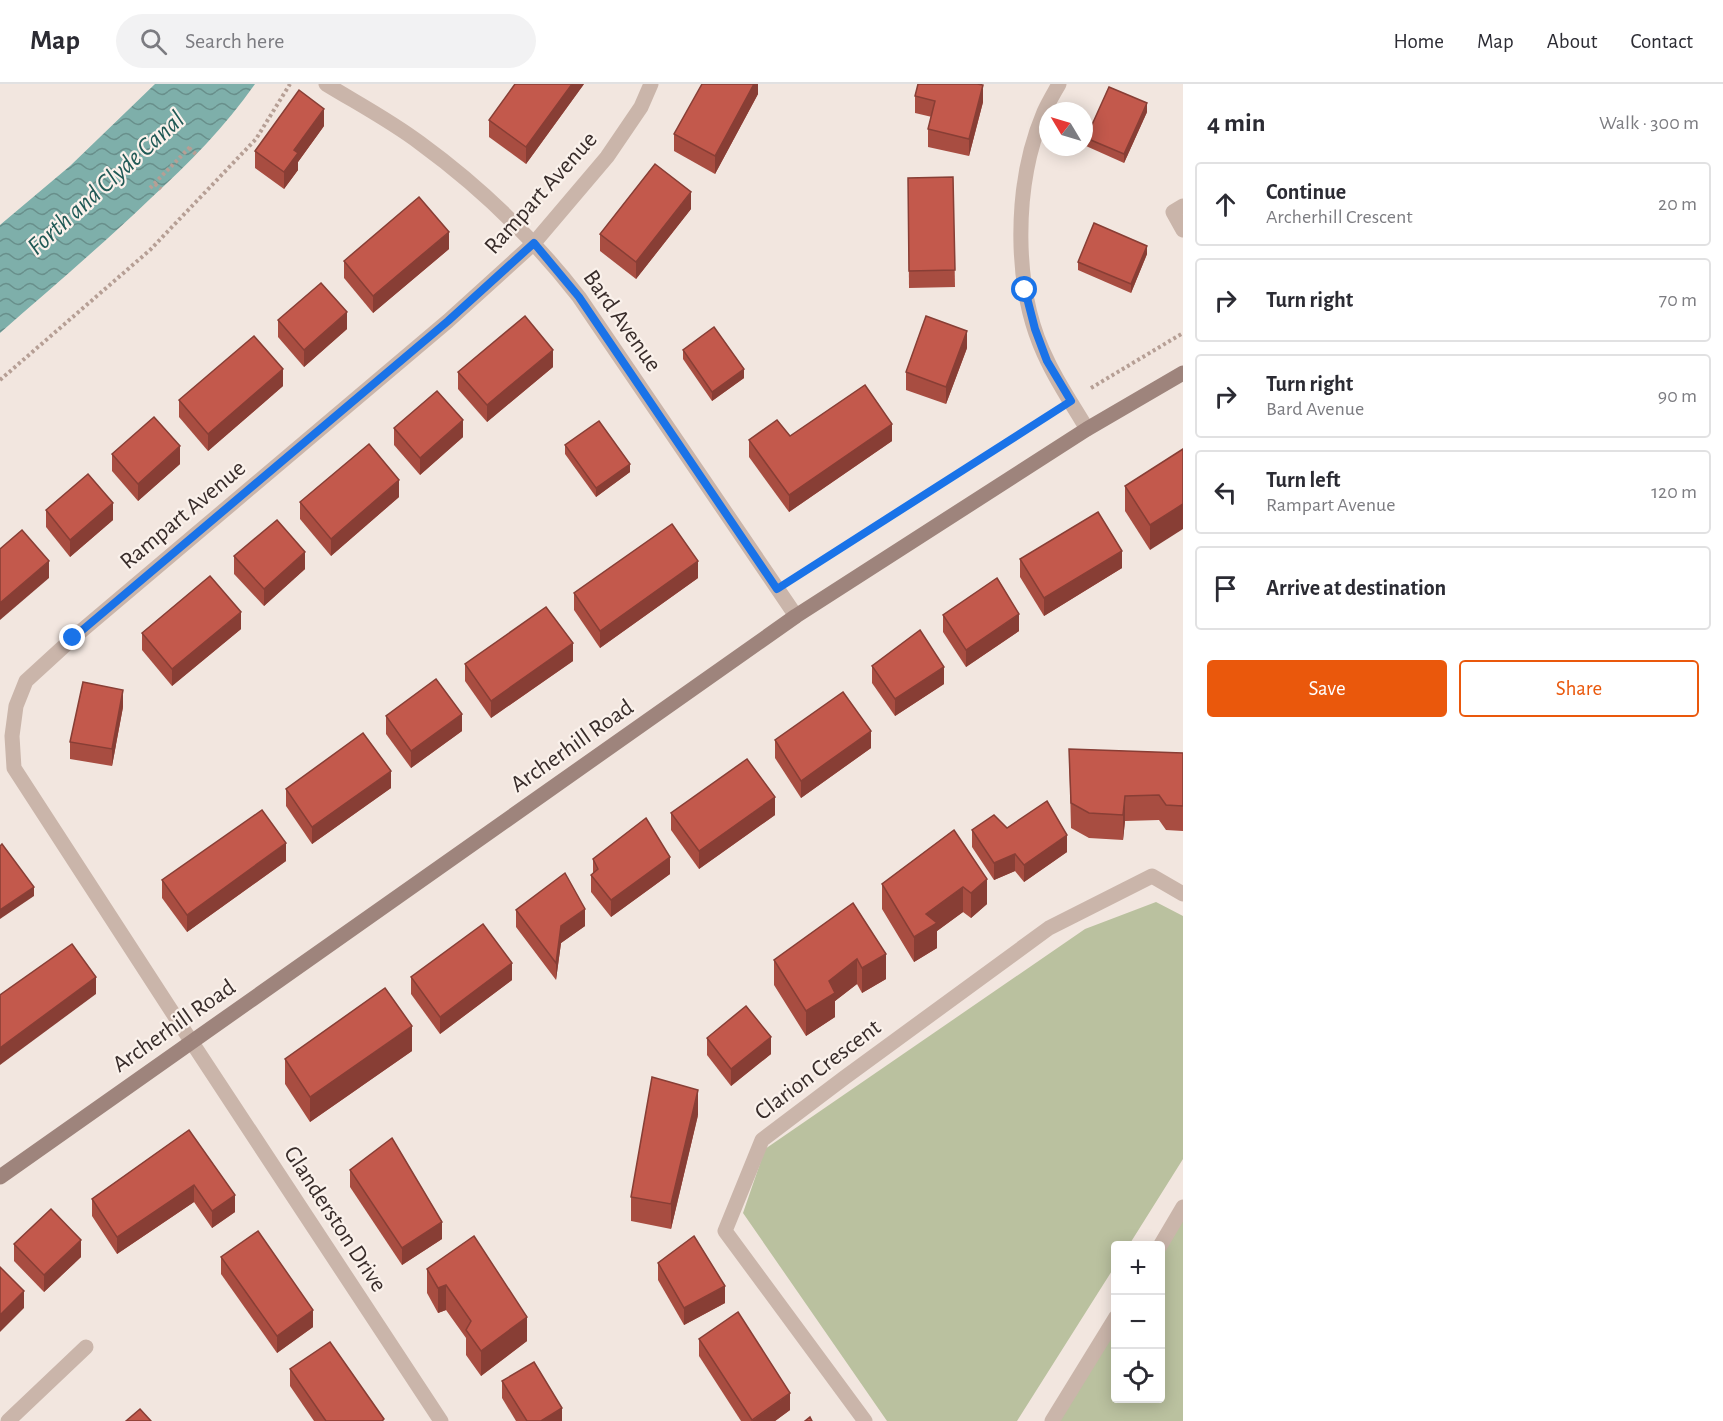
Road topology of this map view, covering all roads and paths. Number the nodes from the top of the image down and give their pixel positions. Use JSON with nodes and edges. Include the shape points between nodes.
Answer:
{"nodes":[{"id":1,"x":290,"y":84,"type":"edge"},
{"id":2,"x":326,"y":84,"type":"edge"},
{"id":3,"x":651,"y":84,"type":"edge"},
{"id":4,"x":1059,"y":84,"type":"edge"},
{"id":5,"x":196,"y":155,"type":"dead end"},
{"id":6,"x":155,"y":184,"type":"junction"},
{"id":7,"x":150,"y":188,"type":"dead end"},
{"id":8,"x":161,"y":189,"type":"dead end"},
{"id":9,"x":1183,"y":206,"type":"edge"},
{"id":10,"x":1183,"y":230,"type":"edge"},
{"id":11,"x":534,"y":243,"type":"junction"},
{"id":12,"x":1183,"y":333,"type":"edge"},
{"id":13,"x":1183,"y":373,"type":"edge"},
{"id":14,"x":0,"y":380,"type":"edge"},
{"id":15,"x":1071,"y":401,"type":"junction"},
{"id":16,"x":1087,"y":429,"type":"junction"},
{"id":17,"x":777,"y":589,"type":"junction"},
{"id":18,"x":796,"y":616,"type":"junction"},
{"id":19,"x":1183,"y":894,"type":"edge"},
{"id":20,"x":191,"y":1041,"type":"junction"},
{"id":21,"x":0,"y":1177,"type":"edge"},
{"id":22,"x":1183,"y":1207,"type":"edge"},
{"id":23,"x":1162,"y":1241,"type":"edge"},
{"id":24,"x":1111,"y":1325,"type":"edge"},
{"id":25,"x":86,"y":1347,"type":"dead end"},
{"id":26,"x":8,"y":1421,"type":"edge"},
{"id":27,"x":441,"y":1421,"type":"edge"},
{"id":28,"x":865,"y":1421,"type":"edge"},
{"id":29,"x":1052,"y":1421,"type":"edge"}],
"edges":[{"from":1,"to":14,"type":"path","via":[[256,139],[150,250]]},
{"from":2,"to":11,"type":"street","name":"Bard Avenue","via":[[419,142],[464,177]]},
{"from":3,"to":11,"type":"street","name":"Rampart Avenue","via":[[607,157]]},
{"from":4,"to":15,"type":"street","via":[[1044,112],[1029,158],[1020,244],[1025,290],[1035,329],[1047,361]]},
{"from":5,"to":6,"type":"path","via":[[191,147]]},
{"from":6,"to":7,"type":"path"},
{"from":6,"to":8,"type":"path"},
{"from":9,"to":10,"type":"street","via":[[1173,212]]},
{"from":11,"to":17,"type":"street","name":"Bard Avenue","via":[[579,297]]},
{"from":11,"to":20,"type":"street","name":"Rampart Avenue","via":[[26,681],[16,706],[12,736],[14,768]]},
{"from":12,"to":15,"type":"path"},
{"from":13,"to":16,"type":"street","name":"Archerhill Road"},
{"from":15,"to":16,"type":"street"},
{"from":15,"to":17,"type":"path"},
{"from":16,"to":18,"type":"street","name":"Archerhill Road"},
{"from":17,"to":18,"type":"street","name":"Bard Avenue"},
{"from":18,"to":20,"type":"street","name":"Archerhill Road"},
{"from":19,"to":28,"type":"street","name":"Clarion Crescent","via":[[1152,876],[1048,928],[762,1140],[725,1231]]},
{"from":20,"to":21,"type":"street","name":"Archerhill Road"},
{"from":20,"to":27,"type":"street","name":"Glanderston Drive"},
{"from":22,"to":23,"type":"street"},
{"from":24,"to":29,"type":"street"},
{"from":25,"to":26,"type":"street"}]}
